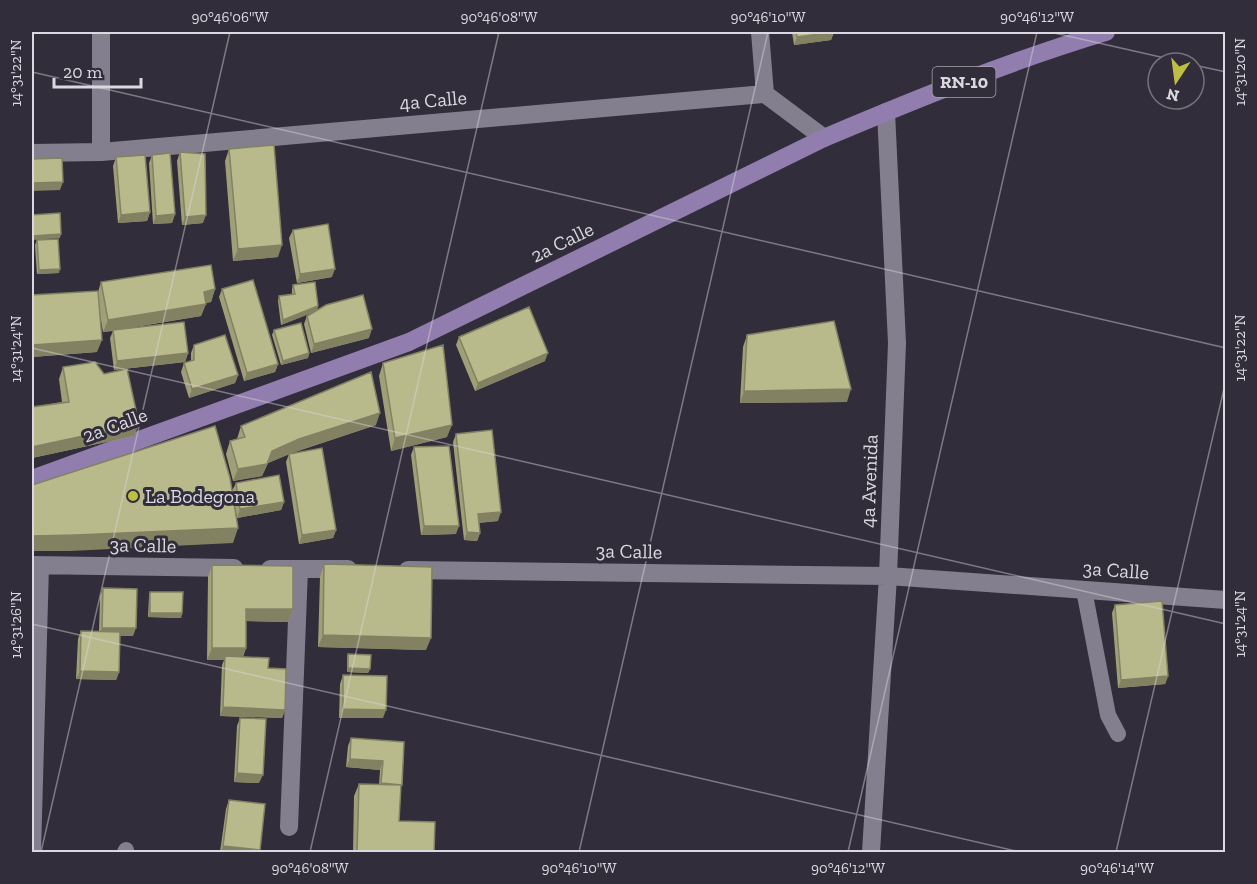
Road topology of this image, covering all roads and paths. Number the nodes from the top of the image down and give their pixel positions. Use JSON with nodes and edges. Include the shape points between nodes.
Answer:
{"nodes":[{"id":1,"x":101,"y":32,"type":"edge"},
{"id":2,"x":760,"y":32,"type":"edge"},
{"id":3,"x":1106,"y":32,"type":"edge"},
{"id":4,"x":765,"y":94,"type":"junction"},
{"id":5,"x":886,"y":112,"type":"junction"},
{"id":6,"x":824,"y":138,"type":"junction"},
{"id":7,"x":101,"y":152,"type":"junction"},
{"id":8,"x":32,"y":153,"type":"edge"},
{"id":9,"x":32,"y":479,"type":"edge"},
{"id":10,"x":36,"y":566,"type":"edge"},
{"id":11,"x":299,"y":569,"type":"junction"},
{"id":12,"x":370,"y":570,"type":"edge"},
{"id":13,"x":393,"y":570,"type":"edge"},
{"id":14,"x":888,"y":576,"type":"junction"},
{"id":15,"x":1084,"y":590,"type":"junction"},
{"id":16,"x":1226,"y":600,"type":"edge"},
{"id":17,"x":1118,"y":734,"type":"dead end"},
{"id":18,"x":33,"y":763,"type":"edge"},
{"id":19,"x":289,"y":827,"type":"dead end"},
{"id":20,"x":32,"y":852,"type":"edge"},
{"id":21,"x":870,"y":852,"type":"edge"}],
"edges":[{"from":1,"to":7,"type":"street"},
{"from":2,"to":4,"type":"street"},
{"from":3,"to":5,"type":"main road","name":"2a Calle","number":"RN-10"},
{"from":4,"to":6,"type":"street"},
{"from":4,"to":7,"type":"street","name":"4a Calle"},
{"from":5,"to":6,"type":"main road","name":"2a Calle","number":"RN-10"},
{"from":5,"to":14,"type":"street","name":"4a Avenida","via":[[897,343]]},
{"from":6,"to":9,"type":"main road","name":"2a Calle","via":[[409,342]]},
{"from":7,"to":8,"type":"street","name":"4a Calle"},
{"from":10,"to":11,"type":"street","name":"3a Calle"},
{"from":10,"to":18,"type":"street"},
{"from":11,"to":12,"type":"street","name":"3a Calle"},
{"from":11,"to":19,"type":"street"},
{"from":13,"to":14,"type":"street","name":"3a Calle"},
{"from":14,"to":15,"type":"street","name":"3a Calle"},
{"from":14,"to":21,"type":"street","name":"4a Avenida"},
{"from":15,"to":16,"type":"street","name":"3a Calle"},
{"from":15,"to":17,"type":"lane","via":[[1108,715]]},
{"from":18,"to":20,"type":"street"}]}
